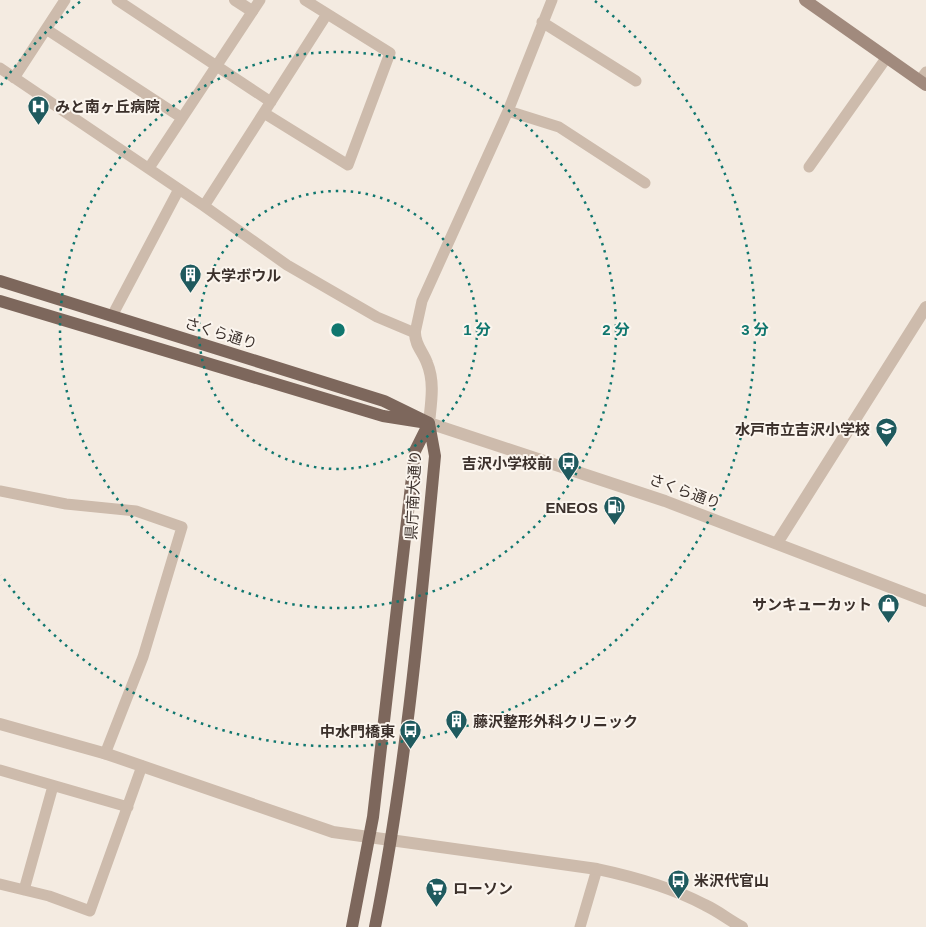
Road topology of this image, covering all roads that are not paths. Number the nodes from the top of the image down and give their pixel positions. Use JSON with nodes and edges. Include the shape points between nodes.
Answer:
{"nodes":[{"id":1,"x":65,"y":0,"type":"edge"},
{"id":2,"x":117,"y":0,"type":"edge"},
{"id":3,"x":234,"y":0,"type":"edge"},
{"id":4,"x":260,"y":0,"type":"edge"},
{"id":5,"x":305,"y":0,"type":"edge"},
{"id":6,"x":552,"y":0,"type":"edge"},
{"id":7,"x":805,"y":0,"type":"edge"},
{"id":8,"x":252,"y":11,"type":"junction"},
{"id":9,"x":328,"y":14,"type":"junction"},
{"id":10,"x":542,"y":22,"type":"junction"},
{"id":11,"x":46,"y":29,"type":"junction"},
{"id":12,"x":887,"y":57,"type":"junction"},
{"id":13,"x":217,"y":65,"type":"junction"},
{"id":14,"x":0,"y":68,"type":"edge"},
{"id":15,"x":14,"y":78,"type":"junction"},
{"id":16,"x":924,"y":79,"type":"edge"},
{"id":17,"x":636,"y":81,"type":"dead end"},
{"id":18,"x":272,"y":102,"type":"junction"},
{"id":19,"x":508,"y":111,"type":"junction"},
{"id":20,"x":264,"y":113,"type":"junction"},
{"id":21,"x":182,"y":118,"type":"junction"},
{"id":22,"x":809,"y":167,"type":"dead end"},
{"id":23,"x":149,"y":168,"type":"junction"},
{"id":24,"x":645,"y":183,"type":"dead end"},
{"id":25,"x":179,"y":189,"type":"junction"},
{"id":26,"x":204,"y":206,"type":"junction"},
{"id":27,"x":0,"y":281,"type":"edge"},
{"id":28,"x":0,"y":301,"type":"edge"},
{"id":29,"x":926,"y":307,"type":"edge"},
{"id":30,"x":112,"y":316,"type":"junction"},
{"id":31,"x":415,"y":333,"type":"junction"},
{"id":32,"x":429,"y":423,"type":"junction"},
{"id":33,"x":0,"y":491,"type":"edge"},
{"id":34,"x":777,"y":543,"type":"junction"},
{"id":35,"x":926,"y":601,"type":"edge"},
{"id":36,"x":0,"y":724,"type":"edge"},
{"id":37,"x":105,"y":754,"type":"junction"},
{"id":38,"x":142,"y":766,"type":"junction"},
{"id":39,"x":0,"y":770,"type":"edge"},
{"id":40,"x":53,"y":786,"type":"junction"},
{"id":41,"x":128,"y":806,"type":"junction"},
{"id":42,"x":369,"y":839,"type":"junction"},
{"id":43,"x":391,"y":842,"type":"junction"},
{"id":44,"x":597,"y":869,"type":"junction"},
{"id":45,"x":0,"y":884,"type":"edge"},
{"id":46,"x":24,"y":890,"type":"junction"},
{"id":47,"x":352,"y":927,"type":"edge"},
{"id":48,"x":374,"y":927,"type":"edge"},
{"id":49,"x":580,"y":927,"type":"edge"},
{"id":50,"x":742,"y":927,"type":"edge"}],
"edges":[{"from":1,"to":11,"type":"street"},
{"from":2,"to":13,"type":"street"},
{"from":3,"to":8,"type":"street"},
{"from":4,"to":8,"type":"street"},
{"from":5,"to":9,"type":"street"},
{"from":6,"to":10,"type":"street"},
{"from":7,"to":12,"type":"main road"},
{"from":8,"to":13,"type":"street"},
{"from":9,"to":18,"type":"street"},
{"from":9,"to":20,"type":"street","via":[[390,53],[348,165]]},
{"from":10,"to":17,"type":"street"},
{"from":10,"to":19,"type":"street"},
{"from":11,"to":15,"type":"street"},
{"from":11,"to":21,"type":"street"},
{"from":12,"to":16,"type":"main road"},
{"from":12,"to":22,"type":"street"},
{"from":13,"to":18,"type":"street"},
{"from":13,"to":21,"type":"street"},
{"from":14,"to":15,"type":"street"},
{"from":15,"to":23,"type":"street"},
{"from":18,"to":20,"type":"street"},
{"from":19,"to":24,"type":"street","via":[[559,127]]},
{"from":19,"to":31,"type":"street","via":[[422,300]]},
{"from":20,"to":26,"type":"street"},
{"from":21,"to":23,"type":"street"},
{"from":23,"to":25,"type":"street"},
{"from":25,"to":26,"type":"street"},
{"from":25,"to":30,"type":"street"},
{"from":26,"to":31,"type":"street","via":[[315,282],[377,317]]},
{"from":27,"to":30,"type":"main road","name":"さくら通り"},
{"from":28,"to":32,"type":"main road","name":"さくら通り","via":[[383,416]]},
{"from":29,"to":34,"type":"street"},
{"from":30,"to":32,"type":"main road","name":"さくら通り","via":[[384,401]]},
{"from":31,"to":32,"type":"street","via":[[431,374]]},
{"from":32,"to":34,"type":"street","name":"さくら通り","via":[[602,478]]},
{"from":32,"to":42,"type":"main road","name":"県庁南大通り","via":[[415,451]]},
{"from":32,"to":43,"type":"main road","name":"県庁南大通り","via":[[434,466],[410,712]]},
{"from":33,"to":37,"type":"street","via":[[66,504],[136,511],[182,527],[143,657]]},
{"from":34,"to":35,"type":"street","name":"さくら通り"},
{"from":36,"to":37,"type":"street"},
{"from":37,"to":38,"type":"street"},
{"from":38,"to":41,"type":"street"},
{"from":38,"to":42,"type":"street","via":[[307,824]]},
{"from":39,"to":40,"type":"street"},
{"from":40,"to":41,"type":"street"},
{"from":40,"to":46,"type":"street"},
{"from":41,"to":46,"type":"street","via":[[90,911]]},
{"from":42,"to":43,"type":"street"},
{"from":42,"to":47,"type":"main road","name":"県庁南大通り"},
{"from":43,"to":44,"type":"street"},
{"from":43,"to":48,"type":"main road","name":"県庁南大通り"},
{"from":44,"to":49,"type":"street"},
{"from":44,"to":50,"type":"street","via":[[679,892]]},
{"from":45,"to":46,"type":"street"}]}
